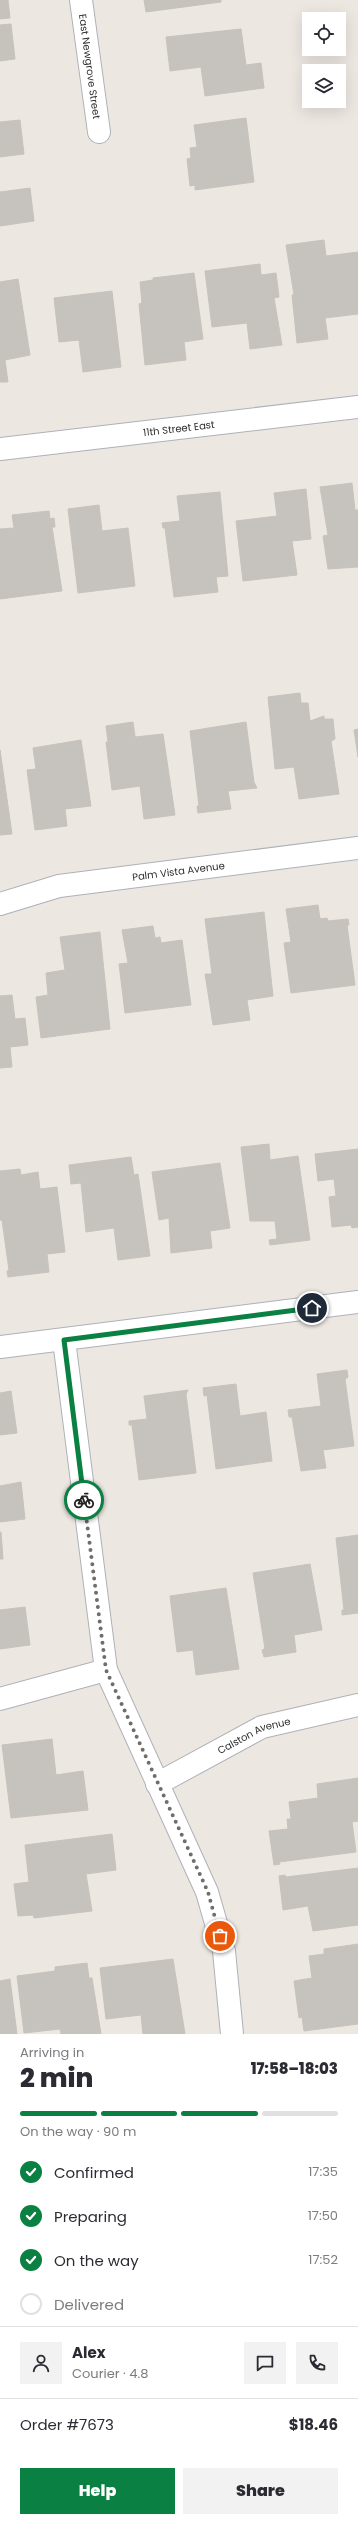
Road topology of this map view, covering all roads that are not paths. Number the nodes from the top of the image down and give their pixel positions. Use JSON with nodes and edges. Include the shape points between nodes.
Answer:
{"nodes":[{"id":1,"x":81,"y":0,"type":"edge"},
{"id":2,"x":99,"y":132,"type":"dead end"},
{"id":3,"x":358,"y":407,"type":"edge"},
{"id":4,"x":0,"y":449,"type":"edge"},
{"id":5,"x":358,"y":848,"type":"edge"},
{"id":6,"x":0,"y":904,"type":"edge"},
{"id":7,"x":358,"y":1302,"type":"edge"},
{"id":8,"x":64,"y":1340,"type":"junction"},
{"id":9,"x":0,"y":1347,"type":"edge"},
{"id":10,"x":106,"y":1670,"type":"junction"},
{"id":11,"x":0,"y":1700,"type":"edge"},
{"id":12,"x":358,"y":1705,"type":"edge"},
{"id":13,"x":158,"y":1784,"type":"junction"},
{"id":14,"x":232,"y":2034,"type":"edge"}],
"edges":[{"from":1,"to":2,"type":"street","name":"East Newgrove Street"},
{"from":3,"to":4,"type":"street","name":"11th Street East"},
{"from":5,"to":6,"type":"street","name":"Palm Vista Avenue","via":[[59,886]]},
{"from":7,"to":8,"type":"street"},
{"from":8,"to":9,"type":"street"},
{"from":8,"to":10,"type":"street"},
{"from":10,"to":11,"type":"street"},
{"from":10,"to":13,"type":"street"},
{"from":12,"to":13,"type":"street","name":"Calston Avenue","via":[[262,1728]]},
{"from":13,"to":14,"type":"street","via":[[208,1892],[224,1951]]}]}
